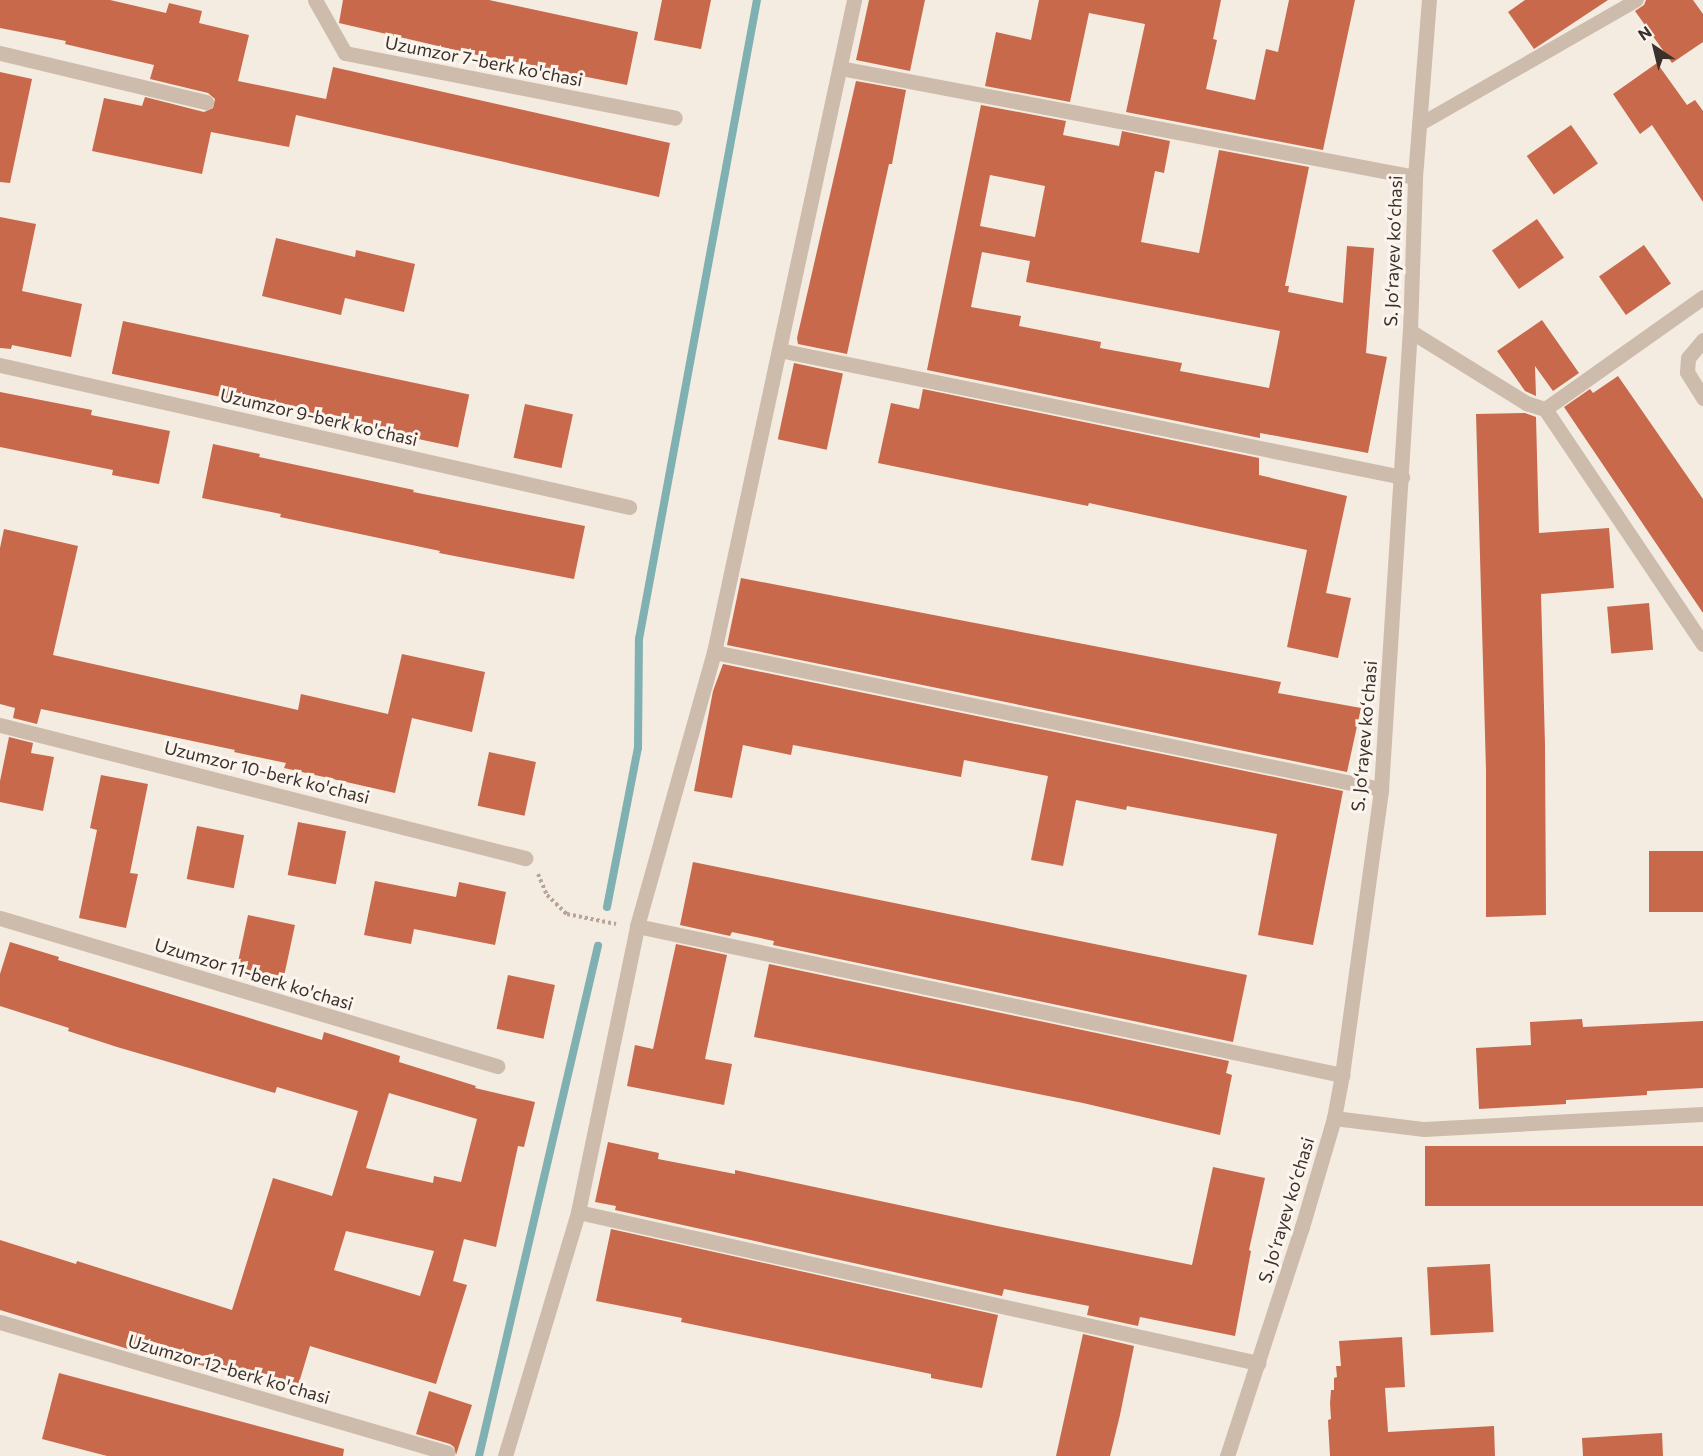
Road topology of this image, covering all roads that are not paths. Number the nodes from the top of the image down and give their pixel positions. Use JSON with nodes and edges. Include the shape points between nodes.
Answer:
{"nodes":[{"id":1,"x":315,"y":0,"type":"edge"},
{"id":2,"x":854,"y":0,"type":"edge"},
{"id":3,"x":1429,"y":0,"type":"edge"},
{"id":4,"x":1637,"y":0,"type":"edge"},
{"id":5,"x":0,"y":53,"type":"edge"},
{"id":6,"x":840,"y":68,"type":"junction"},
{"id":7,"x":206,"y":102,"type":"dead end"},
{"id":8,"x":675,"y":118,"type":"dead end"},
{"id":9,"x":1419,"y":125,"type":"junction"},
{"id":10,"x":1416,"y":177,"type":"junction"},
{"id":11,"x":1703,"y":297,"type":"edge"},
{"id":12,"x":1410,"y":332,"type":"junction"},
{"id":13,"x":1703,"y":340,"type":"edge"},
{"id":14,"x":779,"y":350,"type":"junction"},
{"id":15,"x":0,"y":365,"type":"edge"},
{"id":16,"x":1703,"y":398,"type":"edge"},
{"id":17,"x":1545,"y":409,"type":"junction"},
{"id":18,"x":1402,"y":477,"type":"junction"},
{"id":19,"x":629,"y":507,"type":"dead end"},
{"id":20,"x":1703,"y":644,"type":"edge"},
{"id":21,"x":714,"y":652,"type":"junction"},
{"id":22,"x":0,"y":725,"type":"edge"},
{"id":23,"x":1381,"y":789,"type":"junction"},
{"id":24,"x":525,"y":858,"type":"road end"},
{"id":25,"x":0,"y":918,"type":"edge"},
{"id":26,"x":637,"y":926,"type":"junction"},
{"id":27,"x":497,"y":1066,"type":"dead end"},
{"id":28,"x":1342,"y":1075,"type":"junction"},
{"id":29,"x":1703,"y":1114,"type":"edge"},
{"id":30,"x":1334,"y":1118,"type":"junction"},
{"id":31,"x":578,"y":1212,"type":"junction"},
{"id":32,"x":0,"y":1322,"type":"edge"},
{"id":33,"x":1258,"y":1364,"type":"junction"},
{"id":34,"x":447,"y":1453,"type":"dead end"},
{"id":35,"x":505,"y":1456,"type":"edge"},
{"id":36,"x":1227,"y":1456,"type":"edge"}],
"edges":[{"from":1,"to":8,"type":"street","name":"Uzumzor 7-berk ko'chasi","via":[[345,53]]},
{"from":2,"to":6,"type":"street"},
{"from":3,"to":9,"type":"street","name":"S. Joʻrayev koʻchasi"},
{"from":4,"to":9,"type":"lane"},
{"from":5,"to":7,"type":"street"},
{"from":6,"to":10,"type":"street"},
{"from":6,"to":14,"type":"street"},
{"from":9,"to":10,"type":"street","name":"S. Joʻrayev koʻchasi"},
{"from":10,"to":12,"type":"street","name":"S. Joʻrayev koʻchasi"},
{"from":11,"to":17,"type":"street"},
{"from":12,"to":17,"type":"street","via":[[1526,403]]},
{"from":12,"to":18,"type":"street","name":"S. Joʻrayev koʻchasi"},
{"from":13,"to":16,"type":"street","via":[[1688,358],[1687,372]]},
{"from":14,"to":18,"type":"street"},
{"from":14,"to":21,"type":"street"},
{"from":15,"to":19,"type":"street","name":"Uzumzor 9-berk ko'chasi"},
{"from":17,"to":20,"type":"street"},
{"from":18,"to":23,"type":"street","name":"S. Joʻrayev koʻchasi"},
{"from":21,"to":23,"type":"street"},
{"from":21,"to":26,"type":"street"},
{"from":22,"to":24,"type":"street","name":"Uzumzor 10-berk ko'chasi"},
{"from":23,"to":28,"type":"street","name":"S. Joʻrayev koʻchasi"},
{"from":25,"to":27,"type":"street","name":"Uzumzor 11-berk ko'chasi"},
{"from":26,"to":28,"type":"street"},
{"from":26,"to":31,"type":"street"},
{"from":28,"to":30,"type":"street","name":"S. Joʻrayev koʻchasi"},
{"from":29,"to":30,"type":"street","via":[[1424,1129]]},
{"from":30,"to":33,"type":"street","name":"S. Joʻrayev koʻchasi"},
{"from":31,"to":33,"type":"street"},
{"from":31,"to":35,"type":"street"},
{"from":32,"to":34,"type":"street","name":"Uzumzor 12-berk ko'chasi"},
{"from":33,"to":36,"type":"street","name":"S. Joʻrayev koʻchasi"}]}
